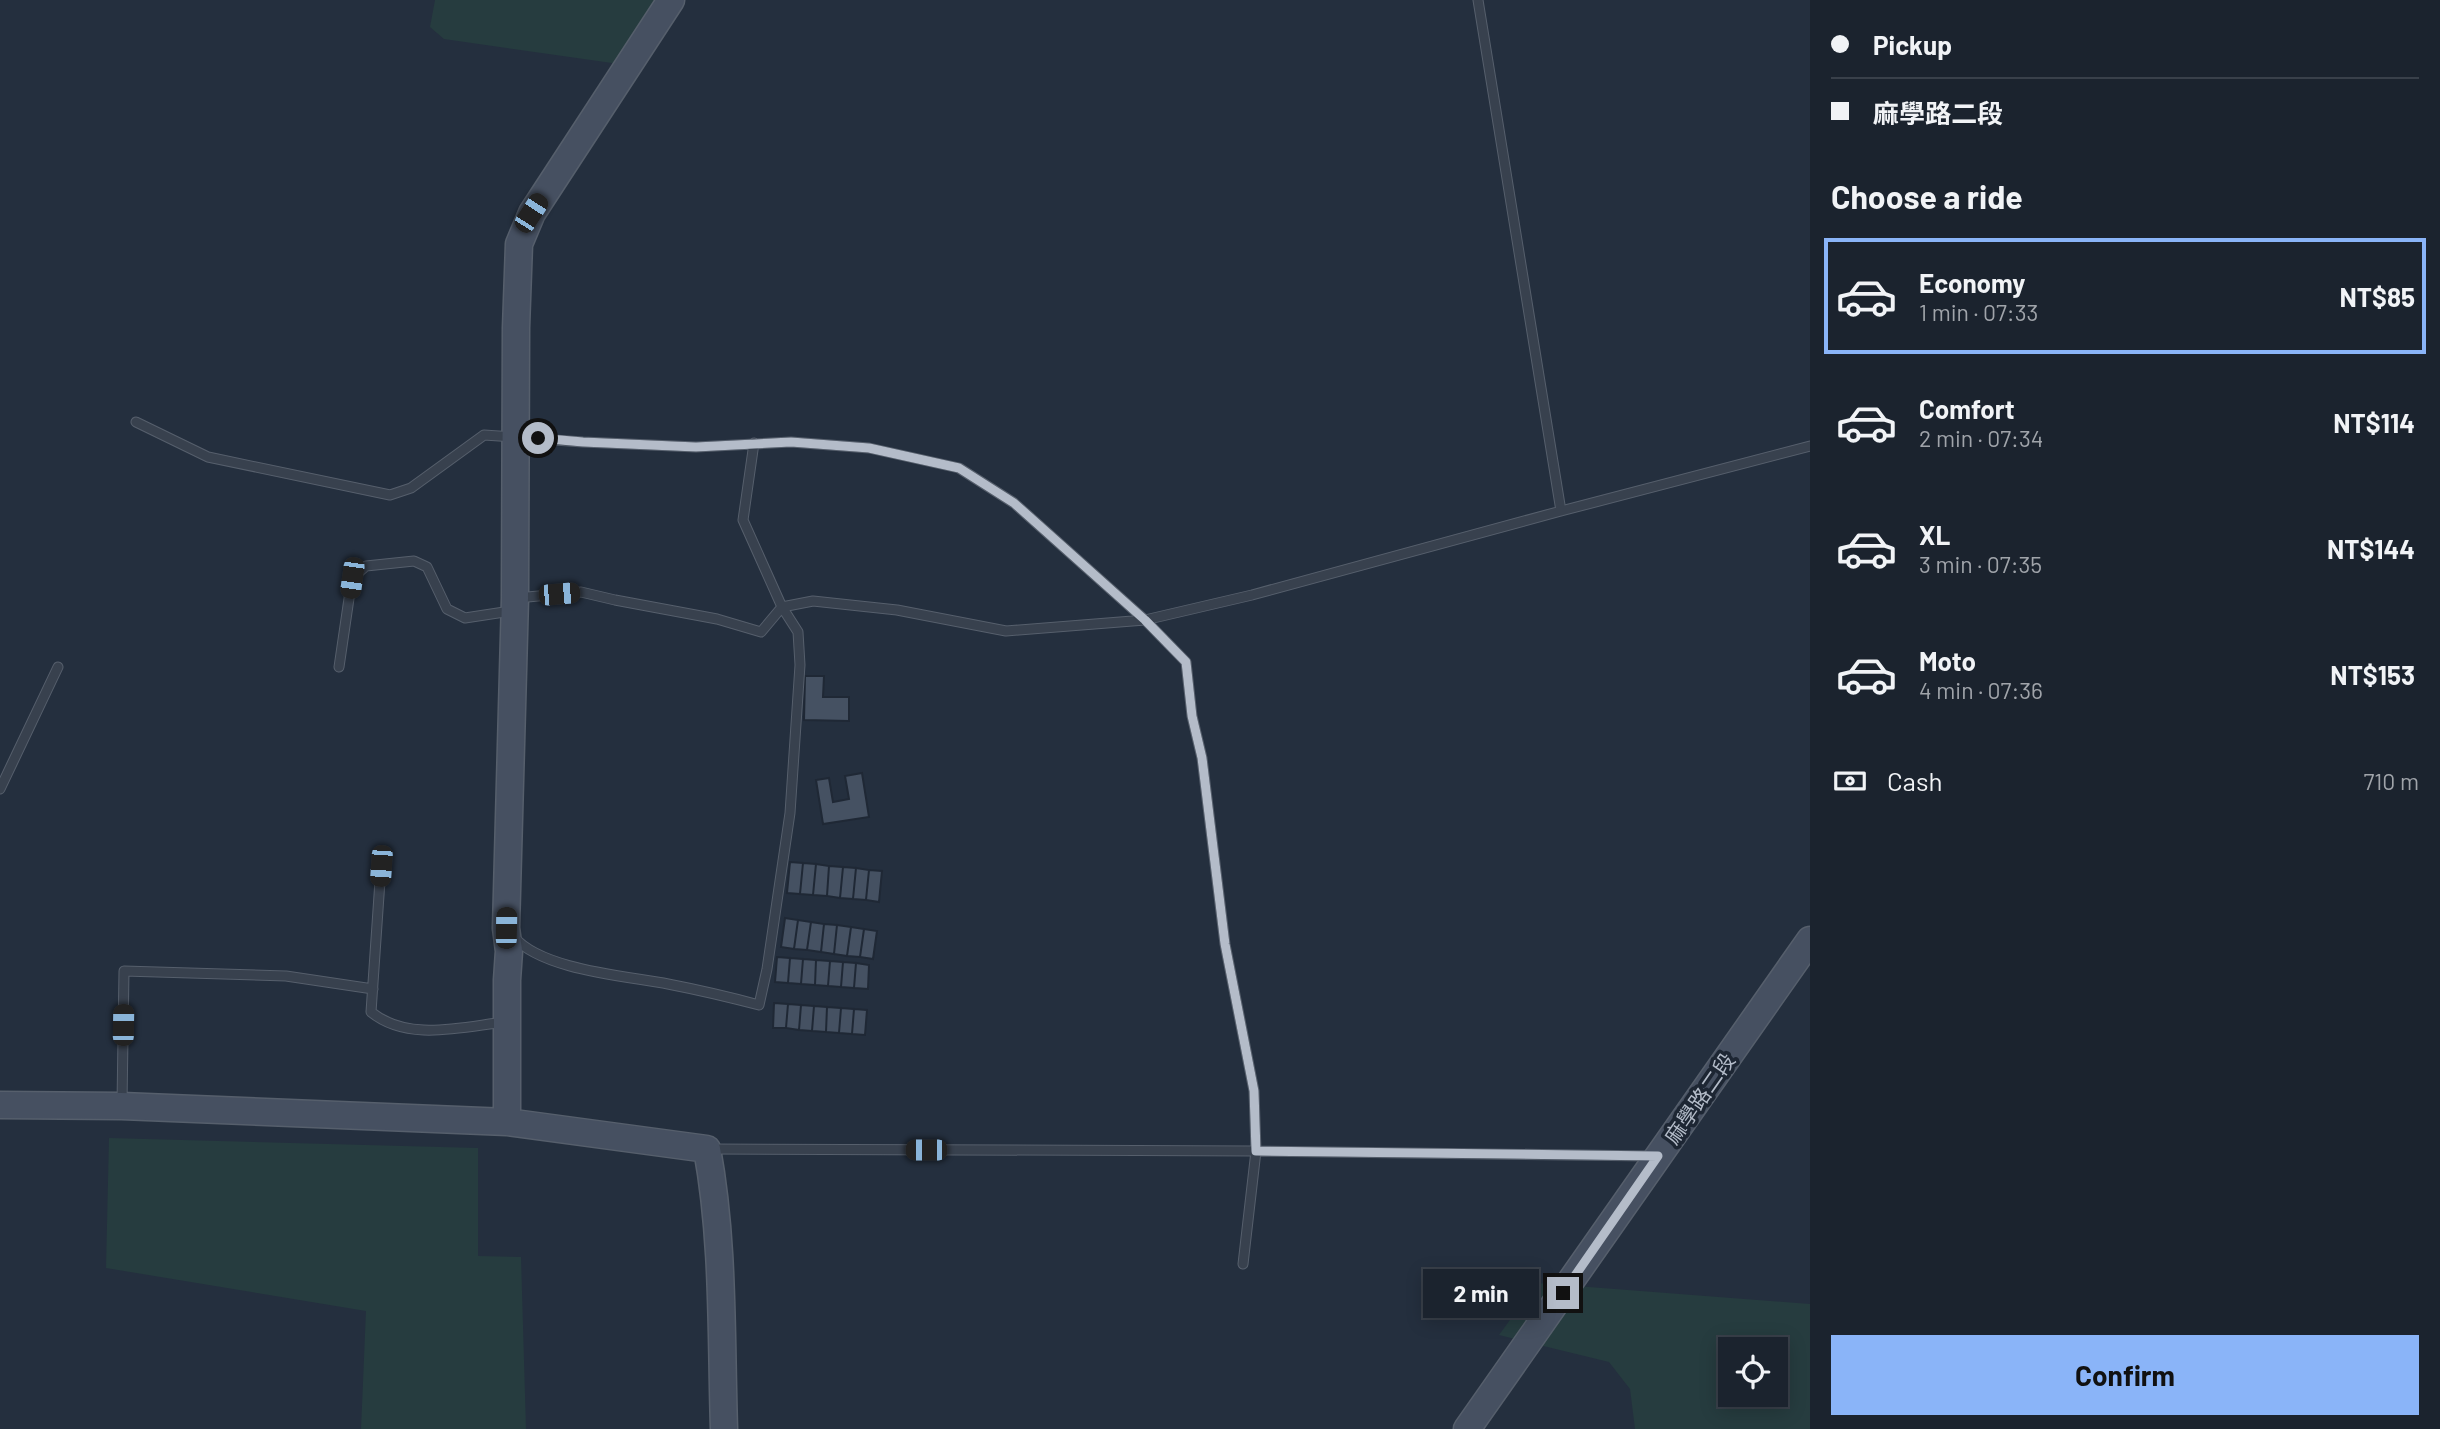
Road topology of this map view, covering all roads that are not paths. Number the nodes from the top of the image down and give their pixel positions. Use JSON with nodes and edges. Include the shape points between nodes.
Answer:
{"nodes":[{"id":1,"x":671,"y":0,"type":"edge"},
{"id":2,"x":1478,"y":0,"type":"edge"},
{"id":3,"x":136,"y":422,"type":"dead end"},
{"id":4,"x":516,"y":436,"type":"junction"},
{"id":5,"x":754,"y":443,"type":"junction"},
{"id":6,"x":1810,"y":446,"type":"edge"},
{"id":7,"x":1561,"y":511,"type":"junction"},
{"id":8,"x":514,"y":604,"type":"junction"},
{"id":9,"x":782,"y":607,"type":"junction"},
{"id":10,"x":1145,"y":620,"type":"junction"},
{"id":11,"x":58,"y":667,"type":"dead end"},
{"id":12,"x":339,"y":667,"type":"dead end"},
{"id":13,"x":0,"y":789,"type":"edge"},
{"id":14,"x":381,"y":866,"type":"dead end"},
{"id":15,"x":506,"y":928,"type":"junction"},
{"id":16,"x":1810,"y":940,"type":"edge"},
{"id":17,"x":1802,"y":961,"type":"edge"},
{"id":18,"x":373,"y":989,"type":"junction"},
{"id":19,"x":506,"y":1022,"type":"junction"},
{"id":20,"x":0,"y":1105,"type":"edge"},
{"id":21,"x":122,"y":1106,"type":"junction"},
{"id":22,"x":507,"y":1122,"type":"junction"},
{"id":23,"x":707,"y":1149,"type":"junction"},
{"id":24,"x":1256,"y":1151,"type":"junction"},
{"id":25,"x":1658,"y":1156,"type":"junction"},
{"id":26,"x":1243,"y":1264,"type":"dead end"},
{"id":27,"x":724,"y":1429,"type":"edge"},
{"id":28,"x":1467,"y":1429,"type":"edge"}],
"edges":[{"from":1,"to":4,"type":"street","via":[[531,213],[519,244]]},
{"from":2,"to":7,"type":"lane"},
{"from":3,"to":4,"type":"lane","via":[[208,457],[390,495],[411,488],[484,435]]},
{"from":4,"to":5,"type":"lane","via":[[696,447]]},
{"from":4,"to":8,"type":"street"},
{"from":5,"to":9,"type":"lane","via":[[743,520]]},
{"from":5,"to":10,"type":"lane","via":[[869,448],[959,468],[1014,503]]},
{"from":6,"to":7,"type":"lane"},
{"from":7,"to":10,"type":"lane"},
{"from":8,"to":9,"type":"lane","via":[[582,592],[761,632]]},
{"from":8,"to":12,"type":"lane","via":[[465,618],[447,609],[427,567],[414,561],[366,566],[352,578]]},
{"from":8,"to":15,"type":"street"},
{"from":9,"to":10,"type":"lane","via":[[813,601],[855,605],[1006,631]]},
{"from":9,"to":15,"type":"lane","via":[[798,632],[800,666],[790,813],[758,1005],[562,965],[521,946]]},
{"from":10,"to":24,"type":"lane","via":[[1186,662],[1225,944],[1254,1091]]},
{"from":11,"to":13,"type":"lane"},
{"from":14,"to":18,"type":"lane"},
{"from":15,"to":19,"type":"street"},
{"from":16,"to":17,"type":"street","name":"麻學路二段"},
{"from":17,"to":25,"type":"street","name":"麻學路二段"},
{"from":18,"to":19,"type":"lane","via":[[371,1012],[383,1021],[415,1031]]},
{"from":18,"to":21,"type":"lane","via":[[286,976],[124,971]]},
{"from":19,"to":22,"type":"street"},
{"from":20,"to":21,"type":"street"},
{"from":21,"to":22,"type":"street"},
{"from":22,"to":23,"type":"street"},
{"from":23,"to":24,"type":"lane"},
{"from":23,"to":27,"type":"street","via":[[720,1269]]},
{"from":24,"to":25,"type":"lane"},
{"from":24,"to":26,"type":"lane"},
{"from":25,"to":28,"type":"street","name":"麻學路二段"}]}
